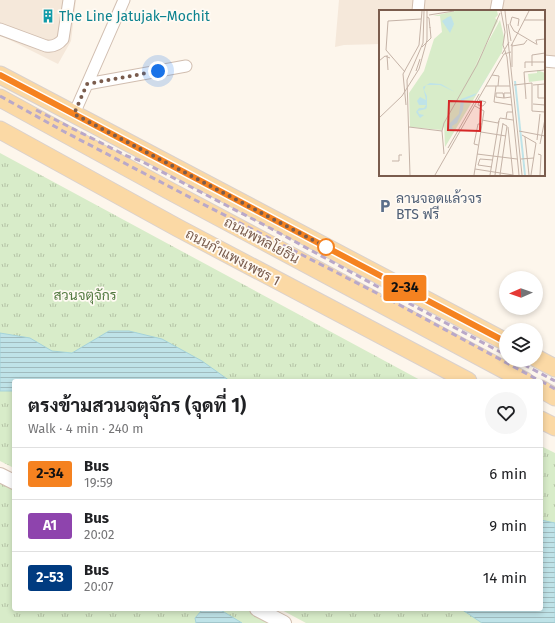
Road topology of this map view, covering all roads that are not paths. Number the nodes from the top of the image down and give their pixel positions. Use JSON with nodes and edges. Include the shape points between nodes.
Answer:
{"nodes":[{"id":1,"x":68,"y":0,"type":"edge"},
{"id":2,"x":124,"y":0,"type":"edge"},
{"id":3,"x":419,"y":0,"type":"edge"},
{"id":4,"x":498,"y":0,"type":"edge"},
{"id":5,"x":418,"y":10,"type":"edge"},
{"id":6,"x":496,"y":10,"type":"edge"},
{"id":7,"x":0,"y":29,"type":"edge"},
{"id":8,"x":545,"y":61,"type":"edge"},
{"id":9,"x":555,"y":62,"type":"edge"},
{"id":10,"x":186,"y":66,"type":"dead end"},
{"id":11,"x":0,"y":74,"type":"edge"},
{"id":12,"x":87,"y":84,"type":"junction"},
{"id":13,"x":0,"y":98,"type":"edge"},
{"id":14,"x":74,"y":114,"type":"junction"},
{"id":15,"x":0,"y":130,"type":"edge"},
{"id":16,"x":478,"y":327,"type":"junction"},
{"id":17,"x":499,"y":338,"type":"edge"},
{"id":18,"x":543,"y":362,"type":"edge"},
{"id":19,"x":555,"y":368,"type":"edge"},
{"id":20,"x":510,"y":372,"type":"junction"},
{"id":21,"x":464,"y":379,"type":"edge"},
{"id":22,"x":522,"y":379,"type":"edge"},
{"id":23,"x":543,"y":390,"type":"edge"},
{"id":24,"x":555,"y":397,"type":"edge"},
{"id":25,"x":543,"y":421,"type":"edge"},
{"id":26,"x":555,"y":427,"type":"edge"},
{"id":27,"x":0,"y":475,"type":"edge"},
{"id":28,"x":12,"y":481,"type":"edge"},
{"id":29,"x":261,"y":611,"type":"edge"},
{"id":30,"x":284,"y":623,"type":"edge"}],
"edges":[{"from":1,"to":7,"type":"street","via":[[63,39],[55,45],[46,46]]},
{"from":2,"to":12,"type":"street"},
{"from":3,"to":5,"type":"street"},
{"from":4,"to":6,"type":"street"},
{"from":8,"to":9,"type":"street"},
{"from":10,"to":12,"type":"street"},
{"from":11,"to":14,"type":"main road","name":"ถนนพหลโยธิน"},
{"from":12,"to":14,"type":"street"},
{"from":13,"to":20,"type":"main road","name":"ถนนพหลโยธิน"},
{"from":14,"to":16,"type":"main road","name":"ถนนพหลโยธิน"},
{"from":15,"to":21,"type":"main road","name":"ถนนกำแพงเพชร 1"},
{"from":16,"to":17,"type":"main road","name":"ถนนพหลโยธิน"},
{"from":16,"to":20,"type":"main road"},
{"from":18,"to":19,"type":"main road"},
{"from":20,"to":22,"type":"main road","name":"ถนนพหลโยธิน"},
{"from":23,"to":24,"type":"main road"},
{"from":25,"to":26,"type":"main road"},
{"from":27,"to":28,"type":"street"},
{"from":29,"to":30,"type":"street"}]}
